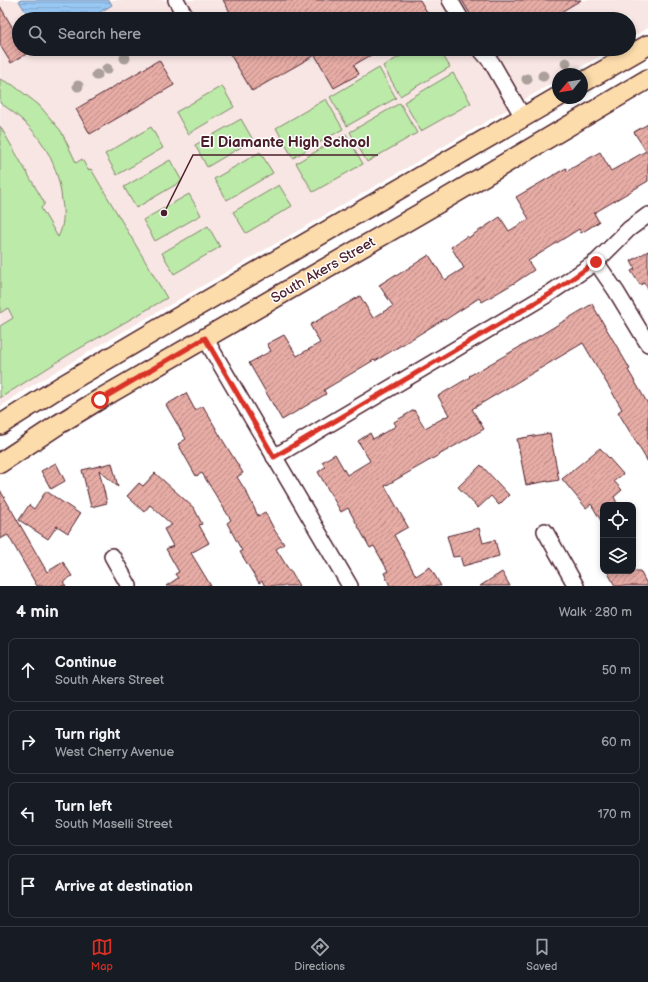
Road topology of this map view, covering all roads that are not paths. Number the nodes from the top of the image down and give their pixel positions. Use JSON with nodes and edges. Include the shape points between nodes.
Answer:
{"nodes":[{"id":1,"x":176,"y":0,"type":"edge"},
{"id":2,"x":450,"y":0,"type":"edge"},
{"id":3,"x":183,"y":12,"type":"edge"},
{"id":4,"x":457,"y":12,"type":"edge"},
{"id":5,"x":648,"y":45,"type":"edge"},
{"id":6,"x":636,"y":52,"type":"edge"},
{"id":7,"x":486,"y":56,"type":"edge"},
{"id":8,"x":629,"y":56,"type":"edge"},
{"id":9,"x":648,"y":79,"type":"edge"},
{"id":10,"x":588,"y":80,"type":"edge"},
{"id":11,"x":552,"y":100,"type":"edge"},
{"id":12,"x":523,"y":117,"type":"junction"},
{"id":13,"x":648,"y":215,"type":"edge"},
{"id":14,"x":596,"y":262,"type":"junction"},
{"id":15,"x":205,"y":338,"type":"junction"},
{"id":16,"x":648,"y":344,"type":"edge"},
{"id":17,"x":0,"y":425,"type":"edge"},
{"id":18,"x":274,"y":457,"type":"junction"},
{"id":19,"x":0,"y":463,"type":"edge"},
{"id":20,"x":545,"y":531,"type":"dead end"},
{"id":21,"x":112,"y":556,"type":"dead end"},
{"id":22,"x":129,"y":586,"type":"edge"},
{"id":23,"x":350,"y":586,"type":"edge"},
{"id":24,"x":576,"y":586,"type":"edge"}],
"edges":[{"from":1,"to":3,"type":"street"},
{"from":2,"to":4,"type":"street"},
{"from":5,"to":6,"type":"main road"},
{"from":7,"to":12,"type":"street"},
{"from":8,"to":10,"type":"main road"},
{"from":9,"to":15,"type":"main road","name":"South Akers Street"},
{"from":11,"to":12,"type":"main road"},
{"from":12,"to":17,"type":"main road","via":[[176,318]]},
{"from":13,"to":14,"type":"street","via":[[629,229]]},
{"from":14,"to":16,"type":"street"},
{"from":14,"to":18,"type":"street","via":[[550,294]]},
{"from":15,"to":18,"type":"street"},
{"from":15,"to":19,"type":"main road","name":"South Akers Street","via":[[68,418]]},
{"from":18,"to":23,"type":"street"},
{"from":20,"to":24,"type":"street"},
{"from":21,"to":22,"type":"street"}]}
